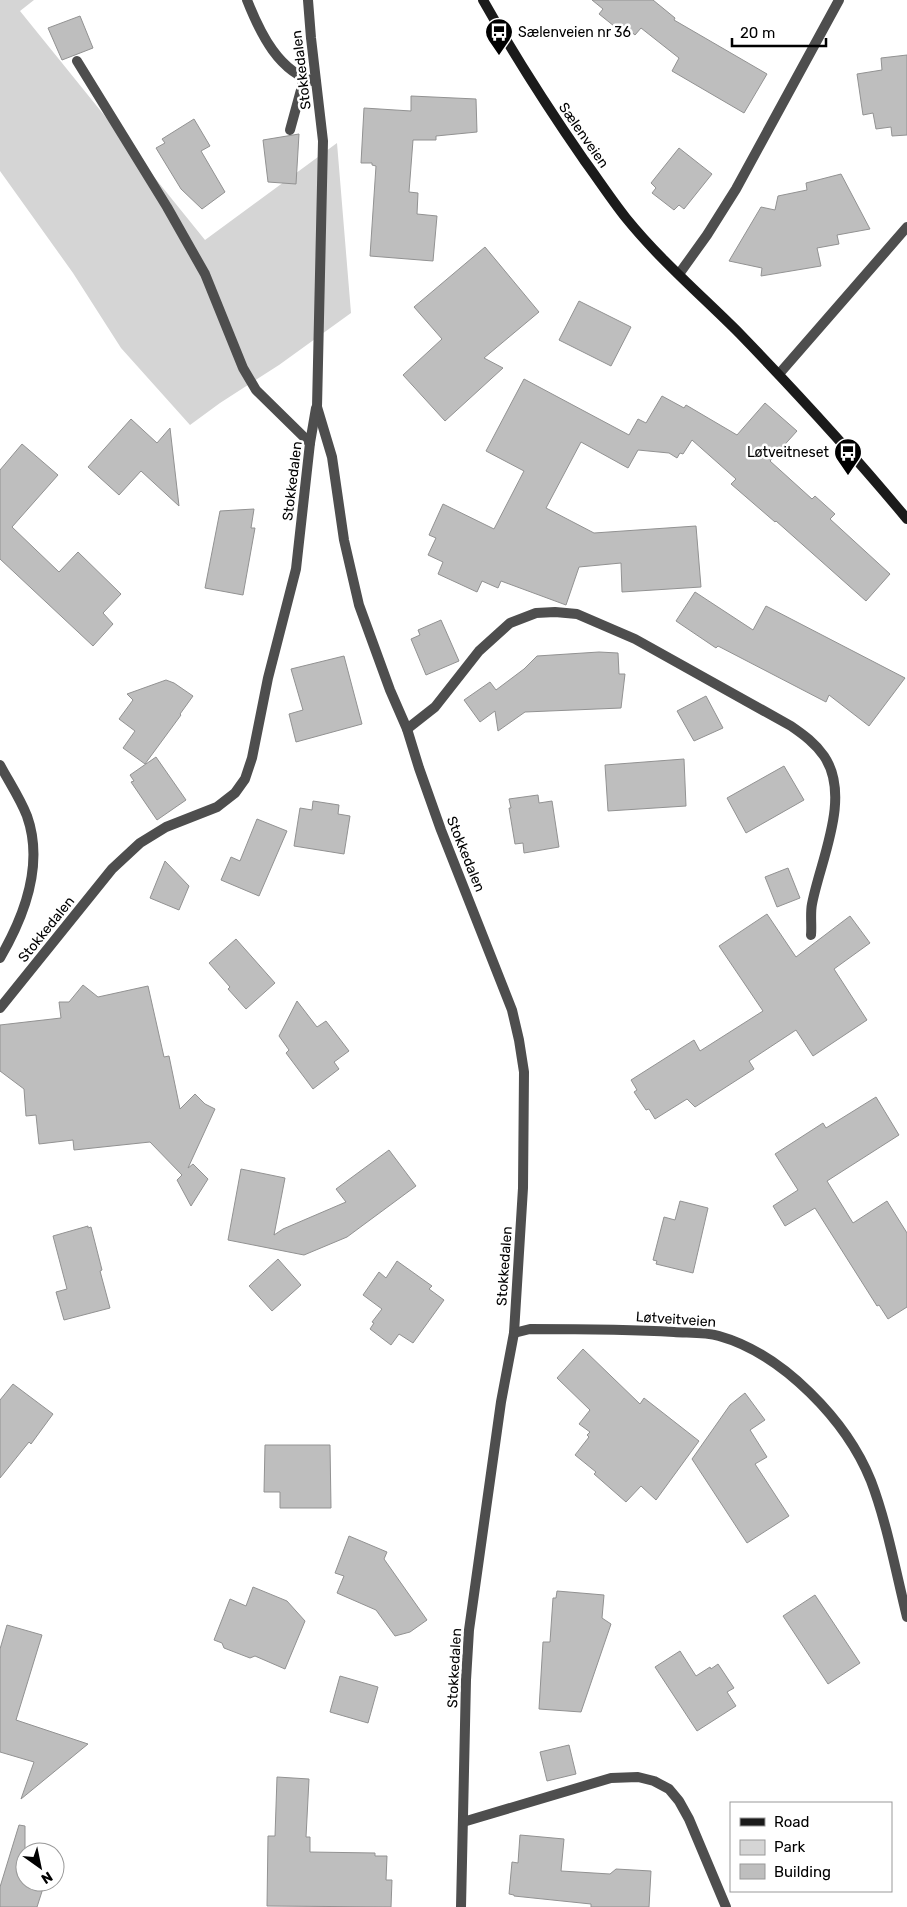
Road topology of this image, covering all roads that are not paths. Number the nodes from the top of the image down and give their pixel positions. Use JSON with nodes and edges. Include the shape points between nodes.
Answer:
{"nodes":[{"id":1,"x":247,"y":0,"type":"edge"},
{"id":2,"x":308,"y":0,"type":"edge"},
{"id":3,"x":483,"y":0,"type":"edge"},
{"id":4,"x":839,"y":0,"type":"edge"},
{"id":5,"x":77,"y":62,"type":"dead end"},
{"id":6,"x":304,"y":79,"type":"junction"},
{"id":7,"x":316,"y":82,"type":"junction"},
{"id":8,"x":290,"y":130,"type":"dead end"},
{"id":9,"x":907,"y":227,"type":"edge"},
{"id":10,"x":679,"y":274,"type":"junction"},
{"id":11,"x":779,"y":374,"type":"junction"},
{"id":12,"x":317,"y":407,"type":"junction"},
{"id":13,"x":310,"y":443,"type":"junction"},
{"id":14,"x":907,"y":519,"type":"edge"},
{"id":15,"x":407,"y":729,"type":"junction"},
{"id":16,"x":0,"y":765,"type":"edge"},
{"id":17,"x":811,"y":935,"type":"dead end"},
{"id":18,"x":0,"y":958,"type":"edge"},
{"id":19,"x":0,"y":1008,"type":"edge"},
{"id":20,"x":514,"y":1333,"type":"junction"},
{"id":21,"x":907,"y":1617,"type":"edge"},
{"id":22,"x":463,"y":1822,"type":"junction"},
{"id":23,"x":460,"y":1907,"type":"edge"},
{"id":24,"x":726,"y":1907,"type":"edge"}],
"edges":[{"from":1,"to":6,"type":"street","via":[[267,42],[292,71]]},
{"from":2,"to":7,"type":"street","name":"Stokkedalen"},
{"from":3,"to":10,"type":"street","name":"Sælenveien","via":[[526,72],[602,185],[626,218]]},
{"from":4,"to":10,"type":"street","via":[[736,189]]},
{"from":5,"to":13,"type":"street","via":[[206,274],[243,368],[256,390]]},
{"from":6,"to":7,"type":"street"},
{"from":6,"to":8,"type":"street"},
{"from":7,"to":12,"type":"street","name":"Stokkedalen","via":[[324,141]]},
{"from":9,"to":11,"type":"street"},
{"from":10,"to":11,"type":"street","name":"Sælenveien"},
{"from":11,"to":14,"type":"street","name":"Sælenveien"},
{"from":12,"to":13,"type":"street","name":"Stokkedalen"},
{"from":12,"to":15,"type":"street","name":"Stokkedalen","via":[[332,457],[344,540],[359,605]]},
{"from":13,"to":19,"type":"street","name":"Stokkedalen","via":[[296,569],[245,779],[235,793],[217,807],[166,827],[140,843],[112,869]]},
{"from":15,"to":17,"type":"street","via":[[435,707],[479,651],[510,623],[536,613],[577,614],[635,639],[791,726],[811,740],[826,758],[834,782],[835,815],[812,906]]},
{"from":15,"to":20,"type":"street","name":"Stokkedalen","via":[[441,830],[509,1002],[519,1040],[524,1072],[523,1188]]},
{"from":16,"to":18,"type":"street","via":[[27,817],[34,858],[30,889]]},
{"from":20,"to":21,"type":"street","name":"Løtveitveien","via":[[530,1329],[632,1329],[717,1335],[751,1349],[787,1372],[830,1415],[862,1461],[880,1509]]},
{"from":20,"to":22,"type":"street","name":"Stokkedalen","via":[[501,1402],[469,1630]]},
{"from":22,"to":23,"type":"street","name":"Stokkedalen"},
{"from":22,"to":24,"type":"street","via":[[611,1778],[638,1777],[654,1781],[669,1789],[679,1801]]}]}
